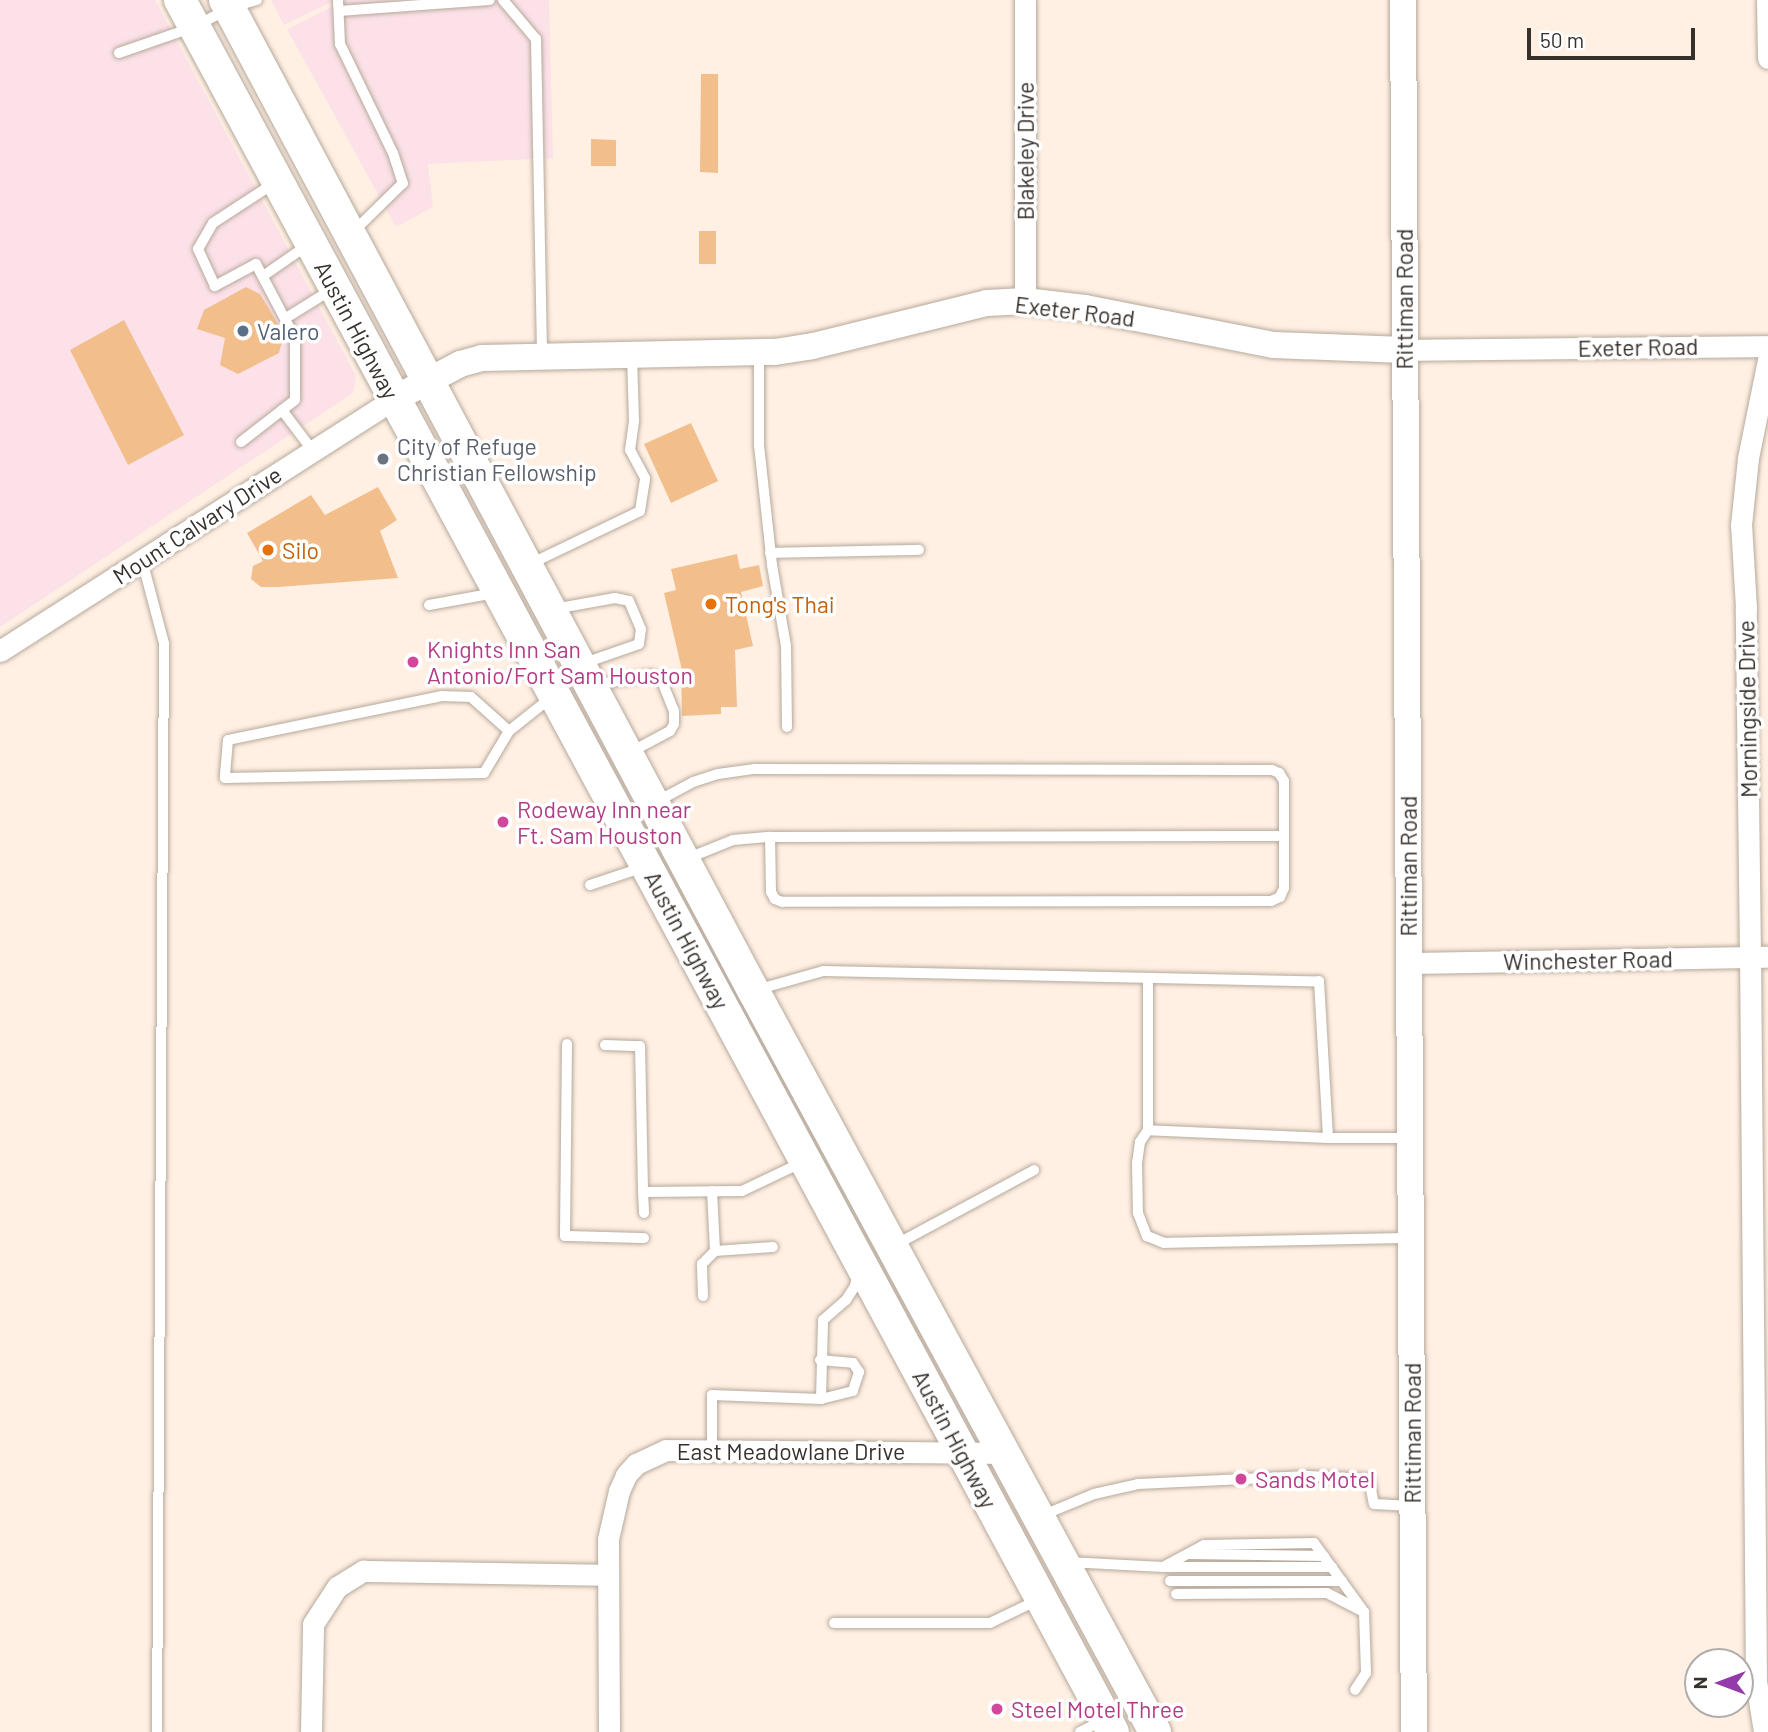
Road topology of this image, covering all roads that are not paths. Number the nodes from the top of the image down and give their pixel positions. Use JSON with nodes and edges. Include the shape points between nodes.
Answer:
{"nodes":[{"id":1,"x":490,"y":0,"type":"edge"},
{"id":2,"x":503,"y":0,"type":"edge"},
{"id":3,"x":1025,"y":0,"type":"edge"},
{"id":4,"x":1403,"y":0,"type":"edge"},
{"id":5,"x":1768,"y":0,"type":"edge"},
{"id":6,"x":237,"y":3,"type":"edge"},
{"id":7,"x":338,"y":5,"type":"edge"},
{"id":8,"x":187,"y":14,"type":"edge"},
{"id":9,"x":119,"y":53,"type":"dead end"},
{"id":10,"x":1768,"y":58,"type":"edge"},
{"id":11,"x":276,"y":182,"type":"junction"},
{"id":12,"x":351,"y":234,"type":"junction"},
{"id":13,"x":310,"y":244,"type":"junction"},
{"id":14,"x":263,"y":276,"type":"junction"},
{"id":15,"x":334,"y":288,"type":"junction"},
{"id":16,"x":1025,"y":301,"type":"junction"},
{"id":17,"x":286,"y":318,"type":"junction"},
{"id":18,"x":1768,"y":346,"type":"edge"},
{"id":19,"x":1404,"y":350,"type":"junction"},
{"id":20,"x":759,"y":353,"type":"junction"},
{"id":21,"x":632,"y":354,"type":"junction"},
{"id":22,"x":542,"y":355,"type":"junction"},
{"id":23,"x":1768,"y":360,"type":"edge"},
{"id":24,"x":429,"y":379,"type":"junction"},
{"id":25,"x":394,"y":399,"type":"junction"},
{"id":26,"x":282,"y":410,"type":"junction"},
{"id":27,"x":241,"y":442,"type":"dead end"},
{"id":28,"x":313,"y":451,"type":"junction"},
{"id":29,"x":919,"y":550,"type":"dead end"},
{"id":30,"x":771,"y":553,"type":"junction"},
{"id":31,"x":142,"y":560,"type":"junction"},
{"id":32,"x":528,"y":565,"type":"junction"},
{"id":33,"x":500,"y":593,"type":"junction"},
{"id":34,"x":429,"y":605,"type":"dead end"},
{"id":35,"x":552,"y":610,"type":"junction"},
{"id":36,"x":0,"y":651,"type":"edge"},
{"id":37,"x":587,"y":675,"type":"junction"},
{"id":38,"x":555,"y":694,"type":"junction"},
{"id":39,"x":787,"y":727,"type":"dead end"},
{"id":40,"x":509,"y":731,"type":"junction"},
{"id":41,"x":629,"y":753,"type":"junction"},
{"id":42,"x":656,"y":802,"type":"junction"},
{"id":43,"x":1284,"y":836,"type":"junction"},
{"id":44,"x":770,"y":837,"type":"junction"},
{"id":45,"x":686,"y":859,"type":"junction"},
{"id":46,"x":647,"y":866,"type":"junction"},
{"id":47,"x":590,"y":885,"type":"dead end"},
{"id":48,"x":1759,"y":957,"type":"edge"},
{"id":49,"x":1409,"y":963,"type":"junction"},
{"id":50,"x":1148,"y":979,"type":"junction"},
{"id":51,"x":753,"y":990,"type":"junction"},
{"id":52,"x":567,"y":1044,"type":"dead end"},
{"id":53,"x":605,"y":1045,"type":"dead end"},
{"id":54,"x":1148,"y":1130,"type":"junction"},
{"id":55,"x":1328,"y":1138,"type":"junction"},
{"id":56,"x":1410,"y":1138,"type":"junction"},
{"id":57,"x":806,"y":1161,"type":"junction"},
{"id":58,"x":1034,"y":1170,"type":"dead end"},
{"id":59,"x":712,"y":1191,"type":"junction"},
{"id":60,"x":643,"y":1192,"type":"junction"},
{"id":61,"x":644,"y":1213,"type":"dead end"},
{"id":62,"x":644,"y":1238,"type":"dead end"},
{"id":63,"x":1411,"y":1238,"type":"junction"},
{"id":64,"x":893,"y":1246,"type":"junction"},
{"id":65,"x":773,"y":1247,"type":"dead end"},
{"id":66,"x":715,"y":1251,"type":"junction"},
{"id":67,"x":860,"y":1262,"type":"junction"},
{"id":68,"x":703,"y":1296,"type":"dead end"},
{"id":69,"x":820,"y":1360,"type":"junction"},
{"id":70,"x":821,"y":1399,"type":"junction"},
{"id":71,"x":712,"y":1450,"type":"junction"},
{"id":72,"x":962,"y":1452,"type":"junction"},
{"id":73,"x":1003,"y":1453,"type":"junction"},
{"id":74,"x":1413,"y":1506,"type":"junction"},
{"id":75,"x":1038,"y":1517,"type":"junction"},
{"id":76,"x":1062,"y":1562,"type":"junction"},
{"id":77,"x":1163,"y":1567,"type":"junction"},
{"id":78,"x":1332,"y":1567,"type":"junction"},
{"id":79,"x":607,"y":1574,"type":"junction"},
{"id":80,"x":1170,"y":1581,"type":"dead end"},
{"id":81,"x":1342,"y":1581,"type":"junction"},
{"id":82,"x":1176,"y":1594,"type":"dead end"},
{"id":83,"x":1041,"y":1598,"type":"junction"},
{"id":84,"x":1364,"y":1612,"type":"junction"},
{"id":85,"x":834,"y":1623,"type":"dead end"},
{"id":86,"x":1355,"y":1690,"type":"dead end"},
{"id":87,"x":1100,"y":1728,"type":"edge"},
{"id":88,"x":158,"y":1732,"type":"edge"},
{"id":89,"x":311,"y":1732,"type":"edge"},
{"id":90,"x":609,"y":1732,"type":"edge"},
{"id":91,"x":1155,"y":1732,"type":"edge"},
{"id":92,"x":1414,"y":1732,"type":"edge"},
{"id":93,"x":1764,"y":1732,"type":"edge"}],
"edges":[{"from":1,"to":7,"type":"lane"},
{"from":2,"to":22,"type":"lane","via":[[536,39]]},
{"from":3,"to":16,"type":"street","name":"Blakeley Drive"},
{"from":4,"to":19,"type":"street","name":"Rittiman Road"},
{"from":5,"to":10,"type":"street"},
{"from":6,"to":8,"type":"lane"},
{"from":6,"to":12,"type":"main road","name":"Austin Highway"},
{"from":7,"to":12,"type":"lane","via":[[340,44],[393,153],[402,183]]},
{"from":8,"to":9,"type":"lane"},
{"from":8,"to":11,"type":"main road","name":"Austin Highway"},
{"from":11,"to":13,"type":"main road","name":"Austin Highway"},
{"from":11,"to":14,"type":"lane","via":[[213,223],[198,249],[215,286],[256,264]]},
{"from":12,"to":24,"type":"main road","name":"Austin Highway"},
{"from":13,"to":14,"type":"lane"},
{"from":13,"to":15,"type":"main road","name":"Austin Highway"},
{"from":14,"to":17,"type":"lane"},
{"from":15,"to":17,"type":"lane"},
{"from":15,"to":25,"type":"main road","name":"Austin Highway"},
{"from":16,"to":19,"type":"street","name":"Exeter Road","via":[[1085,308],[1273,345]]},
{"from":16,"to":20,"type":"street","name":"Exeter Road","via":[[987,303],[813,346]]},
{"from":17,"to":26,"type":"lane","via":[[295,338],[295,400]]},
{"from":18,"to":19,"type":"street","name":"Exeter Road"},
{"from":19,"to":49,"type":"street","name":"Rittiman Road"},
{"from":20,"to":21,"type":"street","name":"Exeter Road"},
{"from":20,"to":30,"type":"lane","via":[[759,445]]},
{"from":21,"to":22,"type":"street","name":"Exeter Road"},
{"from":21,"to":32,"type":"lane","via":[[630,450],[645,478],[639,511]]},
{"from":22,"to":24,"type":"street","name":"Exeter Road","via":[[482,358]]},
{"from":23,"to":48,"type":"street","name":"Morningside Drive","via":[[1746,467],[1741,525]]},
{"from":24,"to":25,"type":"street","name":"Exeter Road"},
{"from":24,"to":32,"type":"main road","name":"Austin Highway"},
{"from":25,"to":28,"type":"street","name":"Mount Calvary Drive"},
{"from":25,"to":33,"type":"main road","name":"Austin Highway"},
{"from":26,"to":27,"type":"lane"},
{"from":26,"to":28,"type":"lane"},
{"from":28,"to":31,"type":"street","name":"Mount Calvary Drive"},
{"from":29,"to":30,"type":"lane"},
{"from":30,"to":39,"type":"lane","via":[[786,646]]},
{"from":31,"to":36,"type":"street","name":"Mount Calvary Drive"},
{"from":31,"to":88,"type":"lane","via":[[164,643]]},
{"from":32,"to":35,"type":"main road","name":"Austin Highway"},
{"from":33,"to":34,"type":"lane"},
{"from":33,"to":38,"type":"main road","name":"Austin Highway"},
{"from":35,"to":37,"type":"main road","name":"Austin Highway"},
{"from":35,"to":37,"type":"lane","via":[[615,598],[629,601],[641,629],[639,644]]},
{"from":37,"to":41,"type":"main road","name":"Austin Highway"},
{"from":37,"to":41,"type":"lane","via":[[651,674],[662,679],[674,724],[670,731]]},
{"from":38,"to":40,"type":"lane"},
{"from":38,"to":46,"type":"main road","name":"Austin Highway"},
{"from":40,"to":40,"type":"lane","via":[[484,773],[225,778],[228,740],[442,696],[471,697]]},
{"from":41,"to":42,"type":"main road","name":"Austin Highway"},
{"from":42,"to":43,"type":"lane","via":[[693,782],[755,769],[1272,770],[1284,781]]},
{"from":42,"to":45,"type":"main road","name":"Austin Highway"},
{"from":43,"to":44,"type":"lane"},
{"from":43,"to":44,"type":"lane","via":[[1284,888],[1280,897],[1271,901],[782,902],[771,892]]},
{"from":44,"to":45,"type":"lane","via":[[733,840]]},
{"from":45,"to":51,"type":"main road","name":"Austin Highway"},
{"from":46,"to":47,"type":"lane"},
{"from":46,"to":57,"type":"main road","name":"Austin Highway"},
{"from":48,"to":49,"type":"street","name":"Winchester Road"},
{"from":48,"to":93,"type":"street","name":"Morningside Drive","via":[[1756,1681]]},
{"from":49,"to":56,"type":"street","name":"Rittiman Road"},
{"from":50,"to":51,"type":"lane","via":[[822,971]]},
{"from":50,"to":54,"type":"lane"},
{"from":50,"to":55,"type":"lane","via":[[1319,981]]},
{"from":51,"to":64,"type":"main road","name":"Austin Highway"},
{"from":52,"to":62,"type":"lane","via":[[565,1236]]},
{"from":53,"to":60,"type":"lane","via":[[640,1046]]},
{"from":54,"to":55,"type":"lane"},
{"from":54,"to":63,"type":"lane","via":[[1140,1142],[1137,1163],[1138,1213],[1147,1236],[1164,1243]]},
{"from":55,"to":56,"type":"lane"},
{"from":56,"to":63,"type":"street","name":"Rittiman Road"},
{"from":57,"to":59,"type":"lane","via":[[742,1191]]},
{"from":57,"to":67,"type":"main road","name":"Austin Highway"},
{"from":58,"to":64,"type":"lane"},
{"from":59,"to":60,"type":"lane"},
{"from":59,"to":66,"type":"lane"},
{"from":60,"to":61,"type":"lane"},
{"from":63,"to":74,"type":"street","name":"Rittiman Road"},
{"from":64,"to":73,"type":"main road","name":"Austin Highway"},
{"from":65,"to":66,"type":"lane"},
{"from":66,"to":68,"type":"lane","via":[[702,1264]]},
{"from":67,"to":69,"type":"lane","via":[[855,1286],[846,1300],[822,1320]]},
{"from":67,"to":72,"type":"main road","name":"Austin Highway"},
{"from":69,"to":70,"type":"lane"},
{"from":69,"to":70,"type":"lane","via":[[853,1363],[859,1372],[853,1391]]},
{"from":70,"to":71,"type":"lane","via":[[712,1395]]},
{"from":71,"to":72,"type":"street","name":"East Meadowlane Drive"},
{"from":71,"to":79,"type":"street","name":"East Meadowlane Drive","via":[[666,1450],[636,1464],[626,1475],[612,1517]]},
{"from":72,"to":73,"type":"street","name":"East Meadowlane Drive"},
{"from":72,"to":83,"type":"main road","name":"Austin Highway"},
{"from":73,"to":75,"type":"main road","name":"Austin Highway"},
{"from":74,"to":75,"type":"lane","via":[[1374,1504],[1369,1479],[1360,1477],[1218,1478],[1138,1484],[1094,1494]]},
{"from":74,"to":92,"type":"street","name":"Rittiman Road"},
{"from":75,"to":76,"type":"main road","name":"Austin Highway"},
{"from":76,"to":77,"type":"lane"},
{"from":76,"to":91,"type":"main road","name":"Austin Highway"},
{"from":77,"to":78,"type":"lane"},
{"from":77,"to":78,"type":"lane","via":[[1204,1545],[1314,1543]]},
{"from":78,"to":81,"type":"lane"},
{"from":79,"to":89,"type":"street","via":[[363,1571],[337,1587],[313,1624]]},
{"from":79,"to":90,"type":"street","name":"East Meadowlane Drive"},
{"from":80,"to":81,"type":"lane"},
{"from":81,"to":84,"type":"lane"},
{"from":82,"to":84,"type":"lane","via":[[1327,1593]]},
{"from":83,"to":85,"type":"lane","via":[[990,1623]]},
{"from":83,"to":87,"type":"main road","name":"Austin Highway"},
{"from":84,"to":86,"type":"lane","via":[[1366,1673]]}]}
